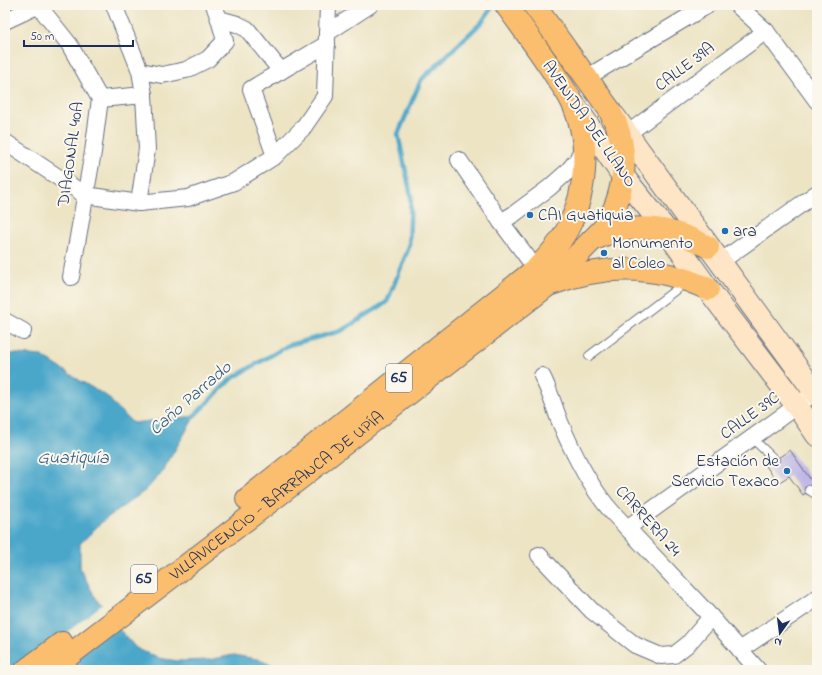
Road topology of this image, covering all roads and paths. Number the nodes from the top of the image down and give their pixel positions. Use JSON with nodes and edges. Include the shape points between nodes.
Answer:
{"nodes":[{"id":1,"x":38,"y":5,"type":"edge"},
{"id":2,"x":114,"y":5,"type":"edge"},
{"id":3,"x":328,"y":5,"type":"edge"},
{"id":4,"x":370,"y":5,"type":"edge"},
{"id":5,"x":506,"y":5,"type":"edge"},
{"id":6,"x":534,"y":5,"type":"edge"},
{"id":7,"x":708,"y":5,"type":"edge"},
{"id":8,"x":737,"y":5,"type":"edge"},
{"id":9,"x":217,"y":12,"type":"edge"},
{"id":10,"x":5,"y":21,"type":"edge"},
{"id":11,"x":766,"y":31,"type":"junction"},
{"id":12,"x":327,"y":38,"type":"junction"},
{"id":13,"x":281,"y":70,"type":"junction"},
{"id":14,"x":140,"y":71,"type":"junction"},
{"id":15,"x":586,"y":77,"type":"junction"},
{"id":16,"x":144,"y":95,"type":"junction"},
{"id":17,"x":570,"y":98,"type":"junction"},
{"id":18,"x":100,"y":99,"type":"junction"},
{"id":19,"x":817,"y":101,"type":"edge"},
{"id":20,"x":609,"y":109,"type":"junction"},
{"id":21,"x":627,"y":134,"type":"junction"},
{"id":22,"x":5,"y":142,"type":"edge"},
{"id":23,"x":584,"y":145,"type":"junction"},
{"id":24,"x":276,"y":156,"type":"junction"},
{"id":25,"x":459,"y":160,"type":"dead end"},
{"id":26,"x":623,"y":176,"type":"junction"},
{"id":27,"x":817,"y":193,"type":"edge"},
{"id":28,"x":85,"y":195,"type":"junction"},
{"id":29,"x":139,"y":203,"type":"junction"},
{"id":30,"x":501,"y":222,"type":"junction"},
{"id":31,"x":666,"y":230,"type":"junction"},
{"id":32,"x":592,"y":240,"type":"junction"},
{"id":33,"x":714,"y":254,"type":"junction"},
{"id":34,"x":71,"y":277,"type":"dead end"},
{"id":35,"x":542,"y":277,"type":"junction"},
{"id":36,"x":688,"y":280,"type":"junction"},
{"id":37,"x":708,"y":289,"type":"junction"},
{"id":38,"x":5,"y":322,"type":"edge"},
{"id":39,"x":23,"y":331,"type":"dead end"},
{"id":40,"x":589,"y":356,"type":"dead end"},
{"id":41,"x":542,"y":376,"type":"dead end"},
{"id":42,"x":816,"y":393,"type":"edge"},
{"id":43,"x":797,"y":406,"type":"junction"},
{"id":44,"x":817,"y":435,"type":"edge"},
{"id":45,"x":752,"y":438,"type":"junction"},
{"id":46,"x":775,"y":460,"type":"dead end"},
{"id":47,"x":809,"y":490,"type":"dead end"},
{"id":48,"x":267,"y":494,"type":"junction"},
{"id":49,"x":817,"y":495,"type":"edge"},
{"id":50,"x":627,"y":528,"type":"junction"},
{"id":51,"x":539,"y":555,"type":"dead end"},
{"id":52,"x":817,"y":598,"type":"edge"},
{"id":53,"x":711,"y":617,"type":"junction"},
{"id":54,"x":740,"y":650,"type":"junction"},
{"id":55,"x":26,"y":670,"type":"edge"},
{"id":56,"x":50,"y":670,"type":"edge"},
{"id":57,"x":758,"y":670,"type":"edge"}],
"edges":[{"from":1,"to":10,"type":"street"},
{"from":1,"to":18,"type":"street","name":"DIAGONAL 40A","via":[[69,44]]},
{"from":2,"to":14,"type":"street"},
{"from":3,"to":12,"type":"street"},
{"from":4,"to":12,"type":"street"},
{"from":5,"to":17,"type":"highway","name":"AVENIDA DEL LLANO"},
{"from":6,"to":15,"type":"highway","name":"AVENIDA DEL LLANO"},
{"from":7,"to":15,"type":"street"},
{"from":8,"to":11,"type":"street"},
{"from":9,"to":13,"type":"street","via":[[247,29]]},
{"from":9,"to":14,"type":"street","via":[[225,41],[208,58],[186,70],[162,75]]},
{"from":11,"to":19,"type":"street"},
{"from":11,"to":21,"type":"street","name":"CALLE 39A"},
{"from":12,"to":13,"type":"street"},
{"from":12,"to":24,"type":"street","via":[[325,96],[303,128]]},
{"from":13,"to":24,"type":"street","via":[[251,89]]},
{"from":14,"to":16,"type":"street"},
{"from":15,"to":20,"type":"highway","name":"AVENIDA DEL LLANO"},
{"from":16,"to":18,"type":"street"},
{"from":16,"to":29,"type":"street","via":[[147,149]]},
{"from":17,"to":23,"type":"highway","name":"VILLAVICENCIO - BARRANCA DE UPÍA","number":"65","via":[[577,113]]},
{"from":17,"to":26,"type":"main road","name":"AVENIDA DEL LLANO"},
{"from":18,"to":28,"type":"street","name":"DIAGONAL 40A"},
{"from":20,"to":21,"type":"main road","name":"AVENIDA DEL LLANO"},
{"from":20,"to":26,"type":"highway","name":"VILLAVICENCIO - BARRANCA DE UPÍA","number":"65","via":[[621,142]]},
{"from":21,"to":33,"type":"main road","name":"AVENIDA DEL LLANO"},
{"from":22,"to":28,"type":"street"},
{"from":23,"to":30,"type":"street","via":[[577,160],[567,172]]},
{"from":23,"to":35,"type":"highway","name":"VILLAVICENCIO - BARRANCA DE UPÍA","number":"65","via":[[583,180],[575,213],[568,229],[548,257]]},
{"from":24,"to":29,"type":"street","via":[[234,182],[188,198]]},
{"from":25,"to":30,"type":"street"},
{"from":26,"to":31,"type":"main road","name":"AVENIDA DEL LLANO"},
{"from":26,"to":32,"type":"highway","name":"VILLAVICENCIO - BARRANCA DE UPÍA","number":"65","via":[[612,215],[605,227]]},
{"from":27,"to":33,"type":"street"},
{"from":28,"to":29,"type":"street"},
{"from":28,"to":34,"type":"street","name":"DIAGONAL 40A"},
{"from":30,"to":35,"type":"street"},
{"from":31,"to":32,"type":"highway","via":[[638,228]]},
{"from":31,"to":33,"type":"highway","via":[[695,239]]},
{"from":31,"to":37,"type":"main road","name":"AVENIDA DEL LLANO"},
{"from":32,"to":35,"type":"highway","name":"VILLAVICENCIO - BARRANCA DE UPÍA","number":"65"},
{"from":33,"to":42,"type":"main road","name":"AVENIDA DEL LLANO"},
{"from":35,"to":36,"type":"highway","via":[[642,270]]},
{"from":35,"to":48,"type":"highway","name":"VILLAVICENCIO - BARRANCA DE UPÍA","number":"65"},
{"from":36,"to":37,"type":"highway"},
{"from":36,"to":40,"type":"lane"},
{"from":37,"to":43,"type":"main road","name":"AVENIDA DEL LLANO"},
{"from":38,"to":39,"type":"street"},
{"from":41,"to":50,"type":"street","name":"CARRERA 24","via":[[562,426],[586,475],[602,502]]},
{"from":42,"to":43,"type":"street","name":"CALLE 39C"},
{"from":43,"to":44,"type":"main road","name":"AVENIDA DEL LLANO"},
{"from":43,"to":45,"type":"street","name":"CALLE 39C"},
{"from":45,"to":46,"type":"lane"},
{"from":45,"to":50,"type":"street","name":"CALLE 39C"},
{"from":47,"to":49,"type":"lane"},
{"from":48,"to":55,"type":"highway","name":"VILLAVICENCIO - BARRANCA DE UPÍA","number":"65"},
{"from":48,"to":56,"type":"highway","name":"VILLAVICENCIO - BARRANCA DE UPÍA","number":"65"},
{"from":50,"to":53,"type":"street","name":"CARRERA 24"},
{"from":51,"to":53,"type":"street","via":[[592,612],[635,645],[661,656],[674,655],[688,644]]},
{"from":52,"to":54,"type":"street"},
{"from":53,"to":54,"type":"street","name":"CARRERA 24"},
{"from":54,"to":57,"type":"street","name":"CARRERA 24"}]}
